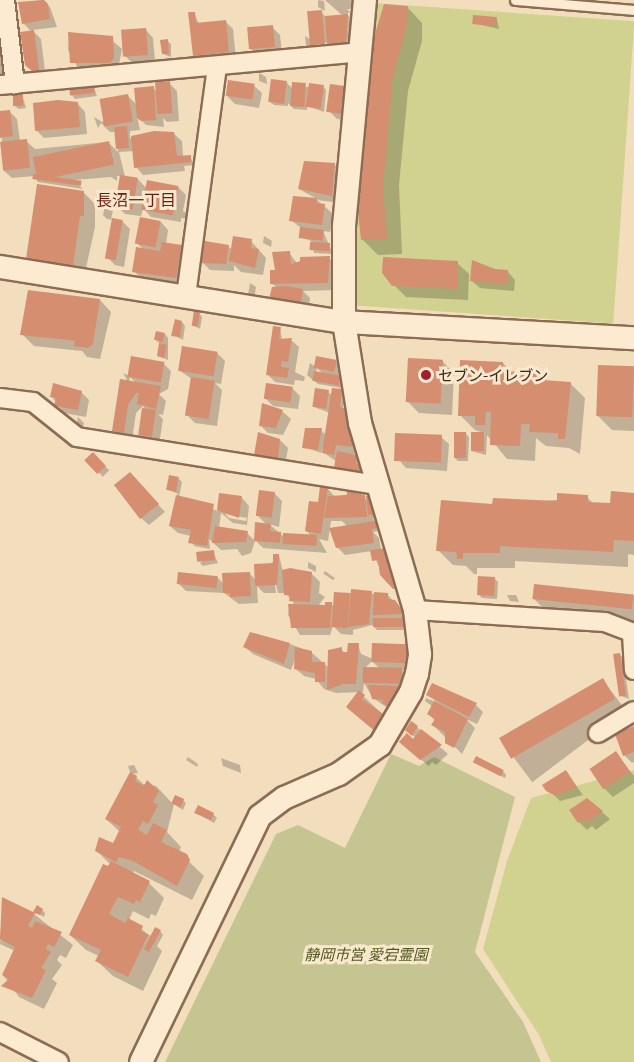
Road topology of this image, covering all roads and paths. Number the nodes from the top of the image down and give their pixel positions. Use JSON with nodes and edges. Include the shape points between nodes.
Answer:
{"nodes":[{"id":1,"x":5,"y":0,"type":"edge"},
{"id":2,"x":365,"y":0,"type":"edge"},
{"id":3,"x":515,"y":0,"type":"edge"},
{"id":4,"x":634,"y":10,"type":"edge"},
{"id":5,"x":361,"y":52,"type":"junction"},
{"id":6,"x":217,"y":68,"type":"junction"},
{"id":7,"x":7,"y":84,"type":"edge"},
{"id":8,"x":0,"y":267,"type":"edge"},
{"id":9,"x":186,"y":296,"type":"junction"},
{"id":10,"x":344,"y":322,"type":"junction"},
{"id":11,"x":634,"y":338,"type":"edge"},
{"id":12,"x":0,"y":398,"type":"edge"},
{"id":13,"x":378,"y":485,"type":"junction"},
{"id":14,"x":415,"y":610,"type":"junction"},
{"id":15,"x":633,"y":633,"type":"edge"},
{"id":16,"x":634,"y":670,"type":"edge"},
{"id":17,"x":634,"y":711,"type":"edge"},
{"id":18,"x":598,"y":733,"type":"dead end"},
{"id":19,"x":0,"y":1032,"type":"edge"},
{"id":20,"x":59,"y":1062,"type":"edge"},
{"id":21,"x":141,"y":1062,"type":"edge"}],
"edges":[{"from":1,"to":7,"type":"street"},
{"from":2,"to":5,"type":"street"},
{"from":3,"to":4,"type":"lane"},
{"from":5,"to":6,"type":"street"},
{"from":5,"to":10,"type":"street","via":[[344,226]]},
{"from":6,"to":7,"type":"street"},
{"from":6,"to":9,"type":"street"},
{"from":8,"to":9,"type":"street"},
{"from":9,"to":10,"type":"street"},
{"from":10,"to":11,"type":"street"},
{"from":10,"to":13,"type":"street","via":[[352,387]]},
{"from":12,"to":13,"type":"street","via":[[33,402],[77,437]]},
{"from":13,"to":14,"type":"street"},
{"from":14,"to":15,"type":"street","via":[[605,622]]},
{"from":14,"to":21,"type":"street","via":[[420,654],[417,674],[394,724],[380,745],[363,759],[284,798],[260,816]]},
{"from":15,"to":16,"type":"street"},
{"from":17,"to":18,"type":"street"},
{"from":19,"to":20,"type":"street"}]}
